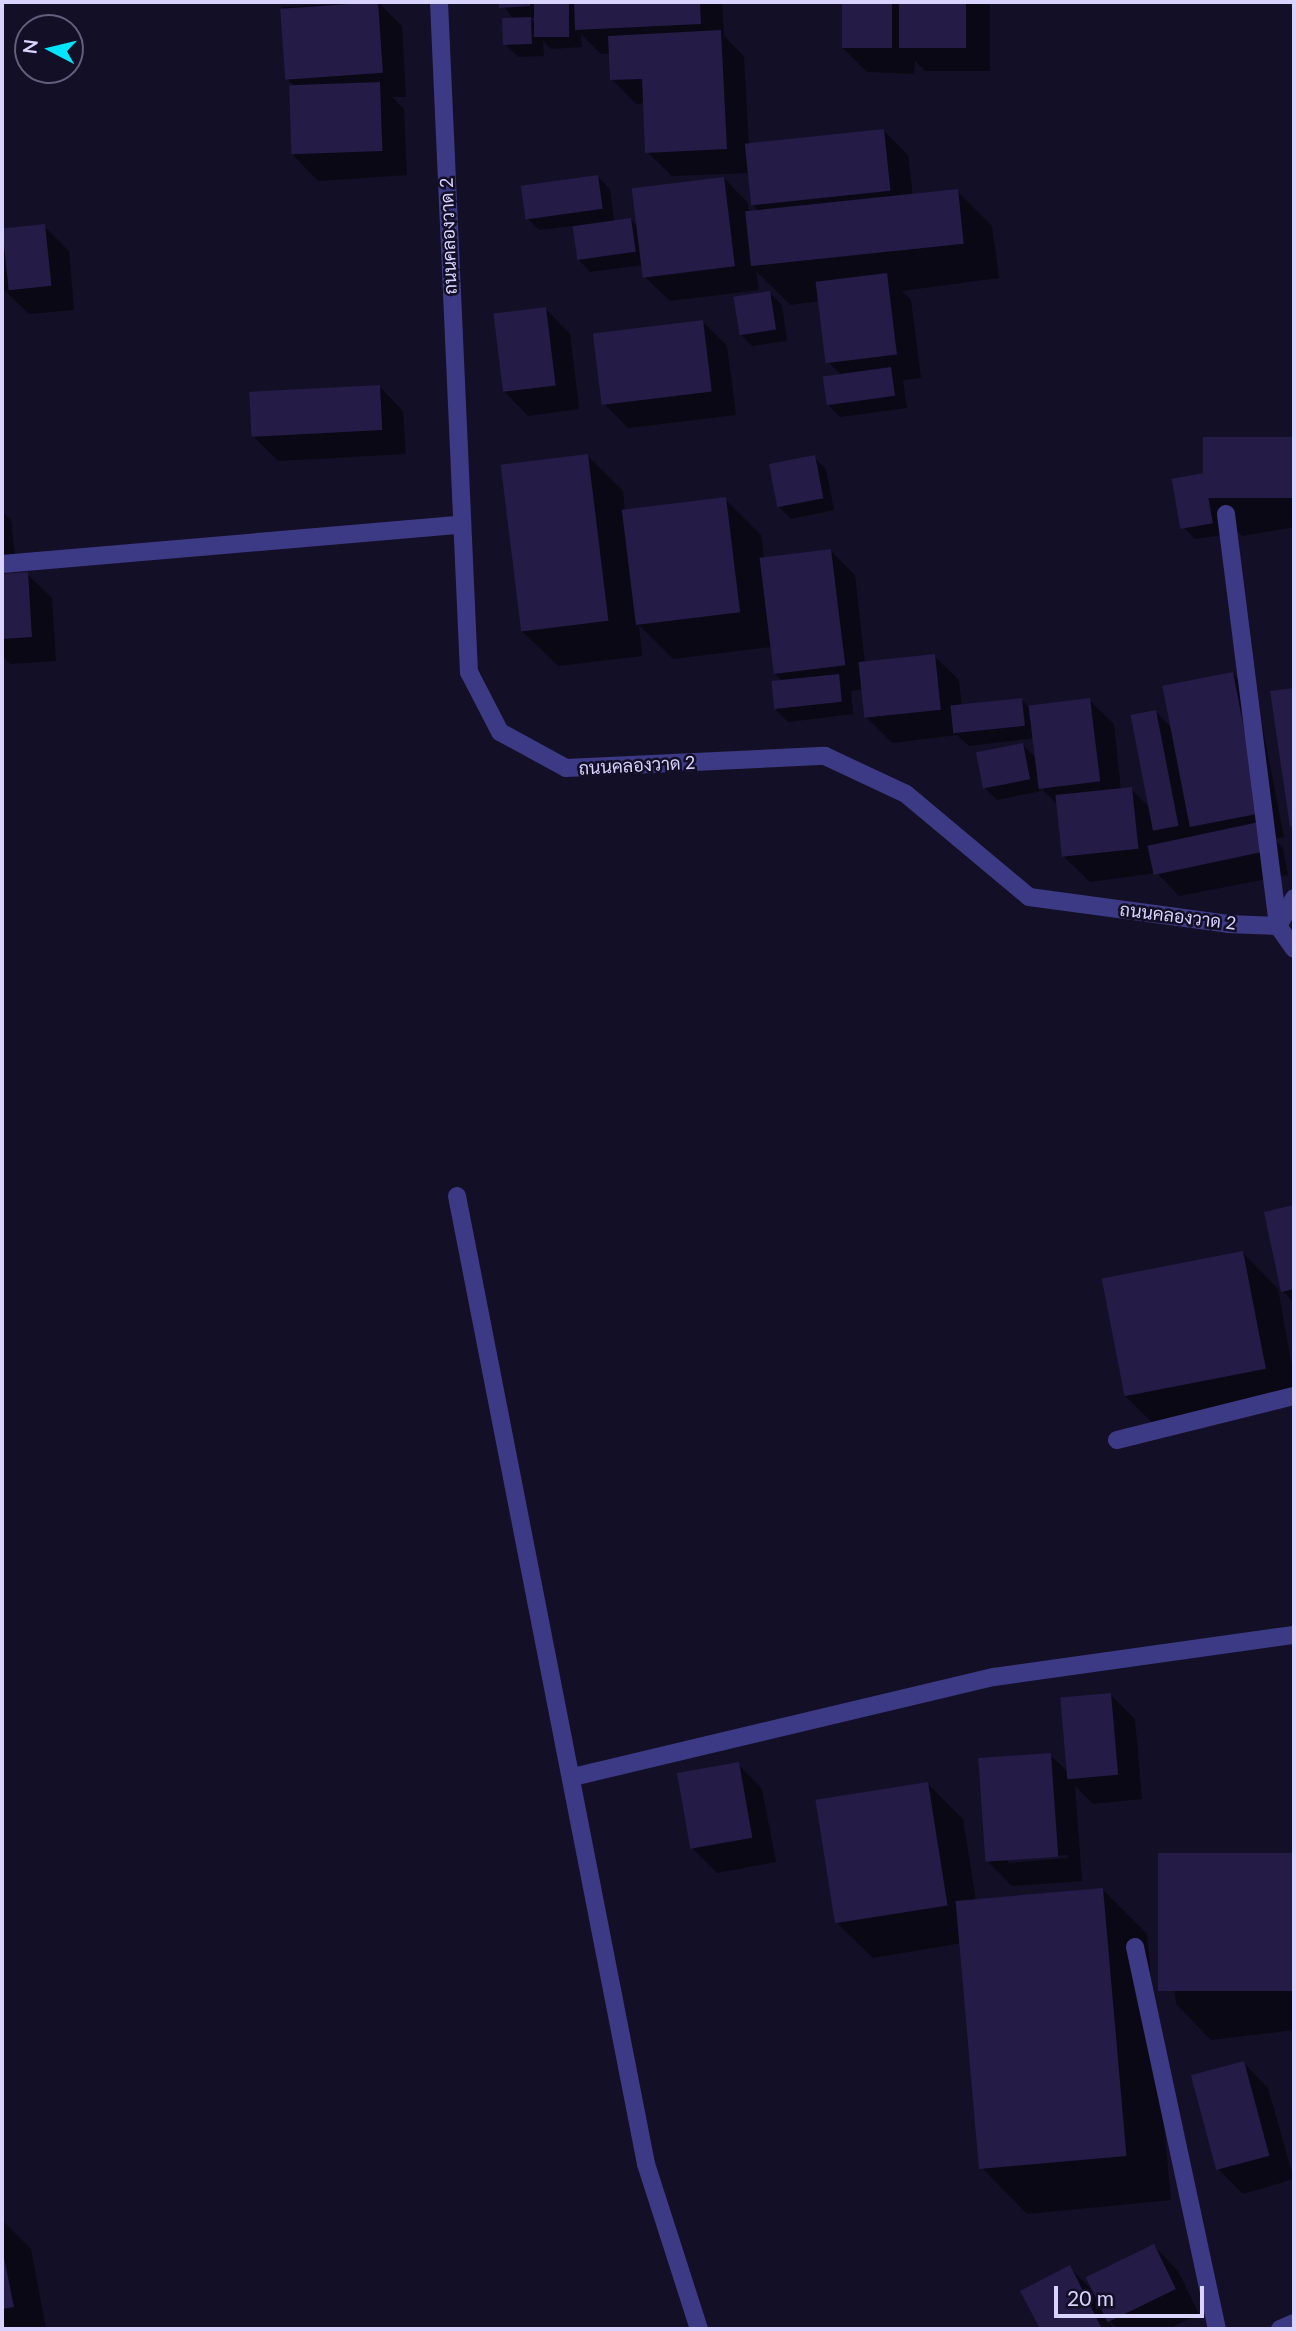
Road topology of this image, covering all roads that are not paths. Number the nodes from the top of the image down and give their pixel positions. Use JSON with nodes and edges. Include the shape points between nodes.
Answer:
{"nodes":[{"id":1,"x":439,"y":2,"type":"edge"},
{"id":2,"x":1226,"y":514,"type":"dead end"},
{"id":3,"x":459,"y":525,"type":"junction"},
{"id":4,"x":2,"y":564,"type":"edge"},
{"id":5,"x":1294,"y":898,"type":"edge"},
{"id":6,"x":1278,"y":926,"type":"junction"},
{"id":7,"x":1294,"y":949,"type":"edge"},
{"id":8,"x":457,"y":1196,"type":"dead end"},
{"id":9,"x":1294,"y":1396,"type":"edge"},
{"id":10,"x":1117,"y":1440,"type":"dead end"},
{"id":11,"x":1294,"y":1635,"type":"edge"},
{"id":12,"x":573,"y":1777,"type":"junction"},
{"id":13,"x":1135,"y":1947,"type":"dead end"},
{"id":14,"x":1294,"y":2323,"type":"edge"},
{"id":15,"x":699,"y":2329,"type":"edge"},
{"id":16,"x":1217,"y":2329,"type":"edge"},
{"id":17,"x":1280,"y":2329,"type":"edge"}],
"edges":[{"from":1,"to":3,"type":"street","name":"ถนนคลองวาด 2"},
{"from":2,"to":6,"type":"street"},
{"from":3,"to":4,"type":"street"},
{"from":3,"to":6,"type":"street","name":"ถนนคลองวาด 2","via":[[469,672],[500,732],[566,768],[825,756],[906,794],[1029,897],[1228,924]]},
{"from":5,"to":6,"type":"street"},
{"from":6,"to":7,"type":"street"},
{"from":8,"to":12,"type":"street"},
{"from":9,"to":10,"type":"street"},
{"from":11,"to":12,"type":"street","via":[[994,1677]]},
{"from":12,"to":15,"type":"street","via":[[646,2164]]},
{"from":13,"to":16,"type":"street"},
{"from":14,"to":17,"type":"street"}]}
